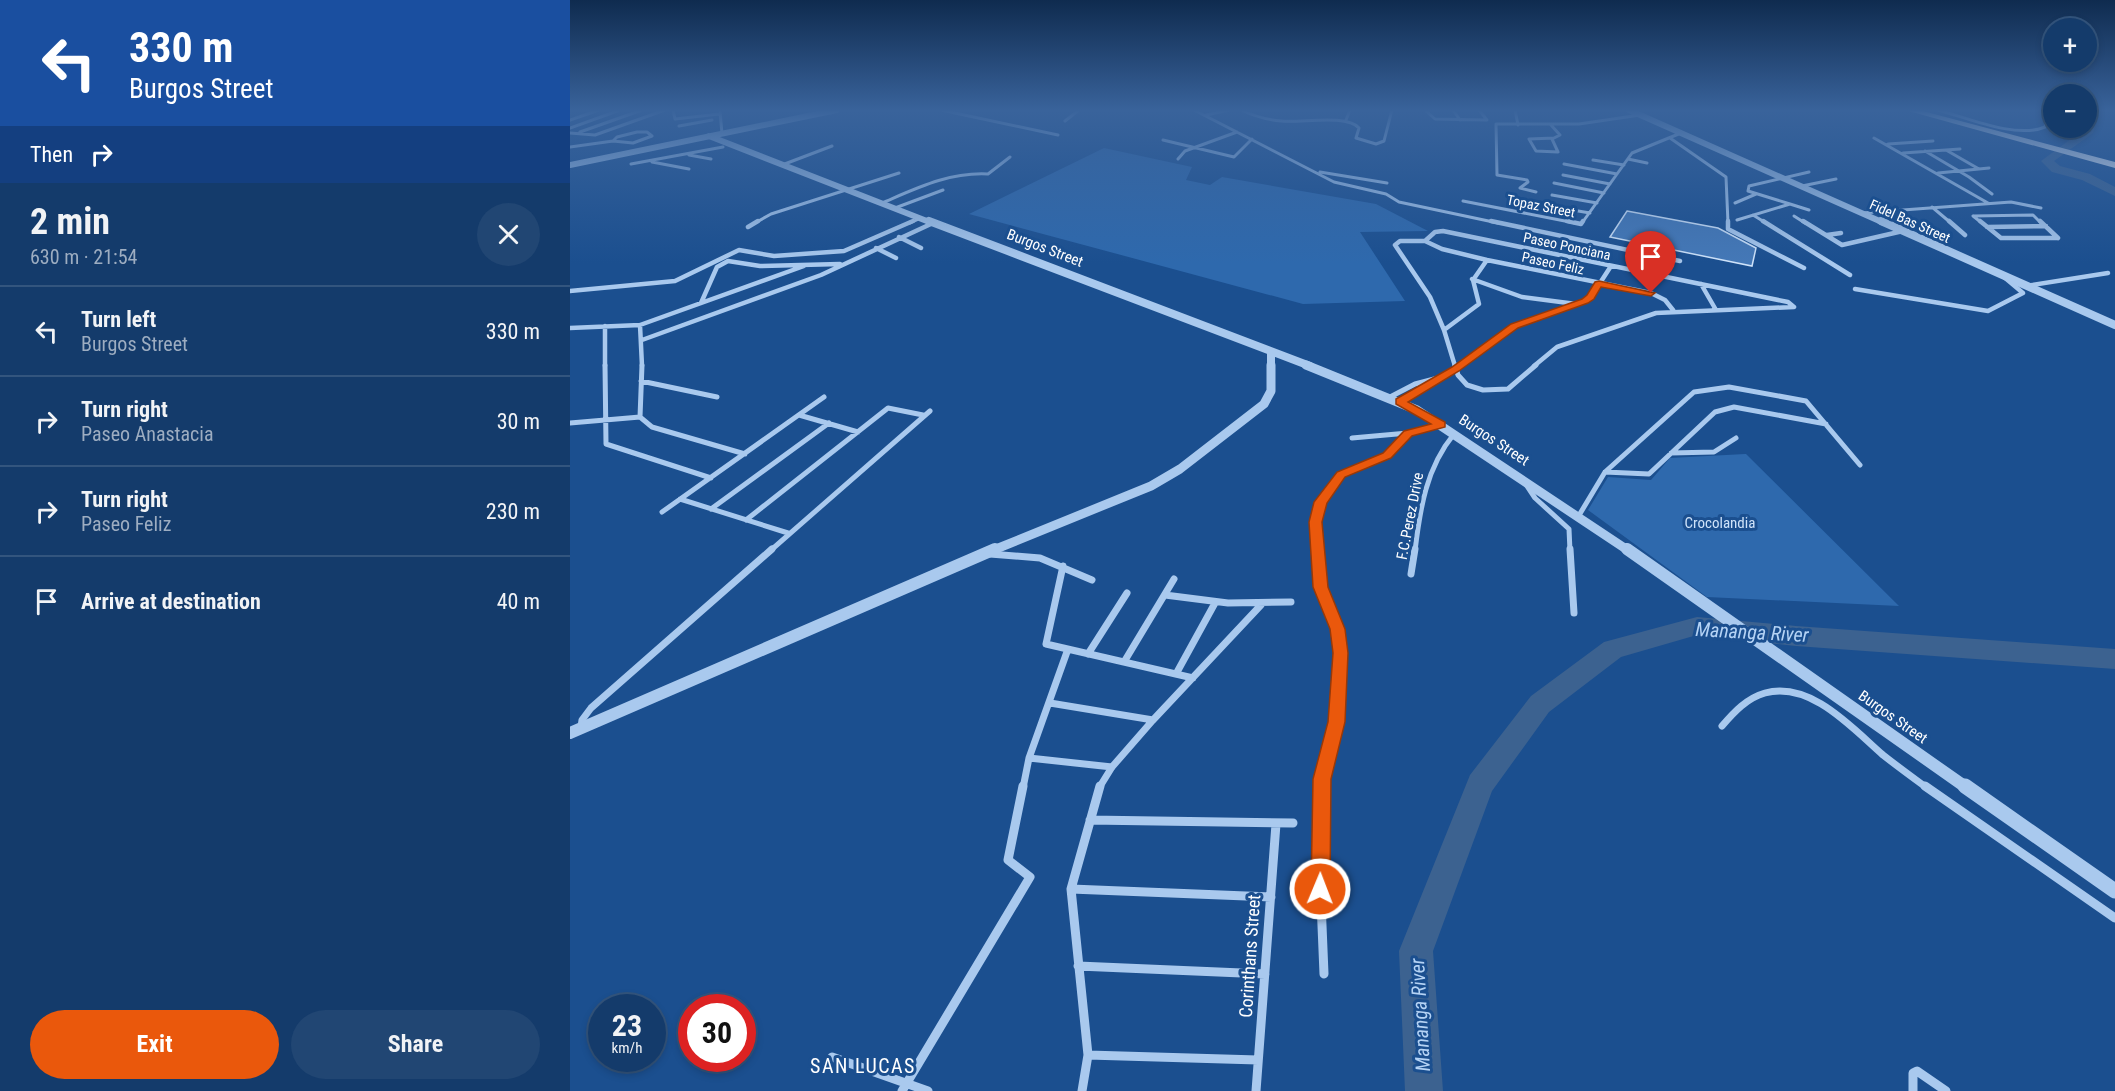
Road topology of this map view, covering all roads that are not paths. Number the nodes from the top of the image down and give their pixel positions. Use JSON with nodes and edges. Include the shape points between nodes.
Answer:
{"nodes":[{"id":1,"x":589,"y":161,"type":"edge"},
{"id":2,"x":648,"y":161,"type":"joint"},
{"id":3,"x":772,"y":161,"type":"edge"},
{"id":4,"x":793,"y":161,"type":"edge"},
{"id":5,"x":1005,"y":161,"type":"edge"},
{"id":6,"x":1292,"y":161,"type":"edge"},
{"id":7,"x":1497,"y":161,"type":"edge"},
{"id":8,"x":1599,"y":161,"type":"edge"},
{"id":9,"x":1627,"y":161,"type":"edge"},
{"id":10,"x":1637,"y":161,"type":"edge"},
{"id":11,"x":1703,"y":161,"type":"edge"},
{"id":12,"x":1743,"y":161,"type":"edge"},
{"id":13,"x":1916,"y":161,"type":"edge"},
{"id":14,"x":1941,"y":161,"type":"edge"},
{"id":15,"x":1965,"y":161,"type":"edge"},
{"id":16,"x":1647,"y":163,"type":"dead end"},
{"id":17,"x":631,"y":164,"type":"dead end"},
{"id":18,"x":1564,"y":164,"type":"dead end"},
{"id":19,"x":570,"y":165,"type":"edge"},
{"id":20,"x":782,"y":165,"type":"junction"},
{"id":21,"x":1624,"y":165,"type":"junction"},
{"id":22,"x":1989,"y":168,"type":"dead end"},
{"id":23,"x":689,"y":169,"type":"dead end"},
{"id":24,"x":1981,"y":170,"type":"junction"},
{"id":25,"x":1311,"y":171,"type":"junction"},
{"id":26,"x":1809,"y":172,"type":"dead end"},
{"id":27,"x":1960,"y":172,"type":"junction"},
{"id":28,"x":899,"y":173,"type":"dead end"},
{"id":29,"x":1937,"y":173,"type":"junction"},
{"id":30,"x":1617,"y":174,"type":"junction"},
{"id":31,"x":1563,"y":175,"type":"dead end"},
{"id":32,"x":1784,"y":179,"type":"junction"},
{"id":33,"x":1836,"y":179,"type":"dead end"},
{"id":34,"x":1387,"y":183,"type":"dead end"},
{"id":35,"x":1554,"y":183,"type":"dead end"},
{"id":36,"x":1610,"y":184,"type":"junction"},
{"id":37,"x":1802,"y":186,"type":"junction"},
{"id":38,"x":849,"y":190,"type":"junction"},
{"id":39,"x":943,"y":190,"type":"dead end"},
{"id":40,"x":1536,"y":192,"type":"dead end"},
{"id":41,"x":1604,"y":193,"type":"junction"},
{"id":42,"x":1756,"y":194,"type":"junction"},
{"id":43,"x":1552,"y":195,"type":"dead end"},
{"id":44,"x":1977,"y":196,"type":"junction"},
{"id":45,"x":1514,"y":200,"type":"dead end"},
{"id":46,"x":1463,"y":201,"type":"dead end"},
{"id":47,"x":882,"y":203,"type":"junction"},
{"id":48,"x":1597,"y":203,"type":"junction"},
{"id":49,"x":1735,"y":203,"type":"dead end"},
{"id":50,"x":1988,"y":203,"type":"junction"},
{"id":51,"x":1790,"y":204,"type":"junction"},
{"id":52,"x":1995,"y":204,"type":"junction"},
{"id":53,"x":1932,"y":207,"type":"junction"},
{"id":54,"x":895,"y":208,"type":"junction"},
{"id":55,"x":2042,"y":208,"type":"dead end"},
{"id":56,"x":1809,"y":210,"type":"dead end"},
{"id":57,"x":1590,"y":213,"type":"junction"},
{"id":58,"x":1862,"y":213,"type":"junction"},
{"id":59,"x":2008,"y":214,"type":"junction"},
{"id":60,"x":1752,"y":215,"type":"junction"},
{"id":61,"x":1794,"y":216,"type":"dead end"},
{"id":62,"x":921,"y":218,"type":"junction"},
{"id":63,"x":1737,"y":220,"type":"dead end"},
{"id":64,"x":933,"y":223,"type":"junction"},
{"id":65,"x":2047,"y":226,"type":"junction"},
{"id":66,"x":748,"y":227,"type":"dead end"},
{"id":67,"x":1987,"y":227,"type":"junction"},
{"id":68,"x":1903,"y":231,"type":"junction"},
{"id":69,"x":1841,"y":233,"type":"dead end"},
{"id":70,"x":1965,"y":235,"type":"dead end"},
{"id":71,"x":1826,"y":236,"type":"junction"},
{"id":72,"x":899,"y":237,"type":"junction"},
{"id":73,"x":1425,"y":241,"type":"junction"},
{"id":74,"x":876,"y":248,"type":"junction"},
{"id":75,"x":921,"y":248,"type":"dead end"},
{"id":76,"x":897,"y":258,"type":"dead end"},
{"id":77,"x":1487,"y":260,"type":"junction"},
{"id":78,"x":1680,"y":261,"type":"dead end"},
{"id":79,"x":843,"y":263,"type":"junction"},
{"id":80,"x":1611,"y":266,"type":"junction"},
{"id":81,"x":804,"y":267,"type":"junction"},
{"id":82,"x":1804,"y":268,"type":"dead end"},
{"id":83,"x":2108,"y":273,"type":"dead end"},
{"id":84,"x":1850,"y":275,"type":"dead end"},
{"id":85,"x":2003,"y":276,"type":"junction"},
{"id":86,"x":1472,"y":279,"type":"junction"},
{"id":87,"x":1599,"y":284,"type":"junction"},
{"id":88,"x":1701,"y":284,"type":"junction"},
{"id":89,"x":2025,"y":286,"type":"junction"},
{"id":90,"x":1855,"y":289,"type":"dead end"},
{"id":91,"x":570,"y":291,"type":"edge"},
{"id":92,"x":701,"y":303,"type":"junction"},
{"id":93,"x":1579,"y":304,"type":"junction"},
{"id":94,"x":1673,"y":310,"type":"junction"},
{"id":95,"x":1716,"y":310,"type":"junction"},
{"id":96,"x":640,"y":325,"type":"junction"},
{"id":97,"x":2115,"y":325,"type":"edge"},
{"id":98,"x":605,"y":326,"type":"junction"},
{"id":99,"x":570,"y":328,"type":"edge"},
{"id":100,"x":1444,"y":330,"type":"junction"},
{"id":101,"x":642,"y":340,"type":"junction"},
{"id":102,"x":1271,"y":354,"type":"junction"},
{"id":103,"x":1455,"y":369,"type":"junction"},
{"id":104,"x":1438,"y":378,"type":"junction"},
{"id":105,"x":641,"y":381,"type":"junction"},
{"id":106,"x":717,"y":397,"type":"dead end"},
{"id":107,"x":824,"y":397,"type":"dead end"},
{"id":108,"x":1395,"y":399,"type":"junction"},
{"id":109,"x":930,"y":411,"type":"dead end"},
{"id":110,"x":799,"y":415,"type":"junction"},
{"id":111,"x":923,"y":415,"type":"junction"},
{"id":112,"x":640,"y":417,"type":"junction"},
{"id":113,"x":604,"y":421,"type":"junction"},
{"id":114,"x":570,"y":423,"type":"edge"},
{"id":115,"x":829,"y":423,"type":"junction"},
{"id":116,"x":1826,"y":424,"type":"junction"},
{"id":117,"x":1441,"y":425,"type":"junction"},
{"id":118,"x":858,"y":432,"type":"junction"},
{"id":119,"x":1408,"y":433,"type":"junction"},
{"id":120,"x":1454,"y":434,"type":"junction"},
{"id":121,"x":1352,"y":438,"type":"dead end"},
{"id":122,"x":1736,"y":438,"type":"dead end"},
{"id":123,"x":1670,"y":453,"type":"junction"},
{"id":124,"x":745,"y":454,"type":"junction"},
{"id":125,"x":1860,"y":465,"type":"dead end"},
{"id":126,"x":1605,"y":472,"type":"junction"},
{"id":127,"x":711,"y":478,"type":"junction"},
{"id":128,"x":1523,"y":479,"type":"junction"},
{"id":129,"x":680,"y":499,"type":"junction"},
{"id":130,"x":711,"y":509,"type":"junction"},
{"id":131,"x":662,"y":512,"type":"dead end"},
{"id":132,"x":1578,"y":517,"type":"junction"},
{"id":133,"x":746,"y":520,"type":"junction"},
{"id":134,"x":788,"y":533,"type":"junction"},
{"id":135,"x":986,"y":553,"type":"junction"},
{"id":136,"x":1063,"y":566,"type":"junction"},
{"id":137,"x":1411,"y":574,"type":"dead end"},
{"id":138,"x":1174,"y":579,"type":"dead end"},
{"id":139,"x":1092,"y":580,"type":"dead end"},
{"id":140,"x":1127,"y":593,"type":"dead end"},
{"id":141,"x":1165,"y":595,"type":"junction"},
{"id":142,"x":1291,"y":602,"type":"dead end"},
{"id":143,"x":1215,"y":603,"type":"junction"},
{"id":144,"x":1261,"y":605,"type":"junction"},
{"id":145,"x":1574,"y":613,"type":"dead end"},
{"id":146,"x":1068,"y":649,"type":"junction"},
{"id":147,"x":1088,"y":654,"type":"junction"},
{"id":148,"x":1124,"y":662,"type":"junction"},
{"id":149,"x":1176,"y":674,"type":"junction"},
{"id":150,"x":1193,"y":678,"type":"junction"},
{"id":151,"x":1050,"y":703,"type":"junction"},
{"id":152,"x":1153,"y":720,"type":"junction"},
{"id":153,"x":1722,"y":726,"type":"dead end"},
{"id":154,"x":575,"y":731,"type":"edge"},
{"id":155,"x":1029,"y":758,"type":"junction"},
{"id":156,"x":1112,"y":767,"type":"junction"},
{"id":157,"x":1090,"y":820,"type":"junction"},
{"id":158,"x":1293,"y":823,"type":"dead end"},
{"id":159,"x":1276,"y":824,"type":"junction"},
{"id":160,"x":1071,"y":889,"type":"junction"},
{"id":161,"x":2115,"y":891,"type":"edge"},
{"id":162,"x":1271,"y":897,"type":"junction"},
{"id":163,"x":2115,"y":918,"type":"edge"},
{"id":164,"x":1078,"y":966,"type":"junction"},
{"id":165,"x":1265,"y":974,"type":"junction"},
{"id":166,"x":1324,"y":974,"type":"dead end"},
{"id":167,"x":1088,"y":1055,"type":"junction"},
{"id":168,"x":832,"y":1057,"type":"dead end"},
{"id":169,"x":1258,"y":1060,"type":"junction"},
{"id":170,"x":904,"y":1088,"type":"edge"},
{"id":171,"x":928,"y":1091,"type":"edge"},
{"id":172,"x":1082,"y":1091,"type":"edge"},
{"id":173,"x":1256,"y":1091,"type":"edge"},
{"id":174,"x":1913,"y":1091,"type":"edge"},
{"id":175,"x":1946,"y":1091,"type":"edge"}],
"edges":[{"from":1,"to":19,"type":"street"},
{"from":2,"to":17,"type":"street"},
{"from":2,"to":23,"type":"street"},
{"from":3,"to":20,"type":"street","name":"Burgos Street"},
{"from":4,"to":20,"type":"street"},
{"from":5,"to":47,"type":"street","via":[[988,174],[952,174]]},
{"from":6,"to":25,"type":"street"},
{"from":7,"to":40,"type":"street","via":[[1497,175],[1527,180],[1520,188]]},
{"from":8,"to":21,"type":"street"},
{"from":9,"to":21,"type":"street"},
{"from":10,"to":16,"type":"street"},
{"from":11,"to":82,"type":"street","via":[[1726,177],[1728,229]]},
{"from":12,"to":32,"type":"street","name":"Fidel Bas Street"},
{"from":13,"to":29,"type":"street"},
{"from":14,"to":27,"type":"street"},
{"from":15,"to":24,"type":"street"},
{"from":18,"to":30,"type":"street"},
{"from":20,"to":38,"type":"street","name":"Burgos Street"},
{"from":21,"to":30,"type":"street"},
{"from":22,"to":24,"type":"street"},
{"from":24,"to":27,"type":"street"},
{"from":25,"to":34,"type":"street"},
{"from":25,"to":78,"type":"street","via":[[1334,182],[1386,194],[1399,202]]},
{"from":26,"to":32,"type":"street"},
{"from":27,"to":29,"type":"street"},
{"from":27,"to":44,"type":"street","via":[[1992,194]]},
{"from":28,"to":38,"type":"street"},
{"from":29,"to":44,"type":"street"},
{"from":30,"to":36,"type":"street"},
{"from":31,"to":36,"type":"street"},
{"from":32,"to":37,"type":"street","name":"Fidel Bas Street"},
{"from":32,"to":42,"type":"street","via":[[1747,189]]},
{"from":33,"to":37,"type":"street"},
{"from":35,"to":41,"type":"street"},
{"from":36,"to":41,"type":"street"},
{"from":37,"to":58,"type":"street","name":"Fidel Bas Street"},
{"from":38,"to":47,"type":"street","name":"Burgos Street"},
{"from":38,"to":66,"type":"street","via":[[771,214]]},
{"from":39,"to":54,"type":"street"},
{"from":41,"to":48,"type":"street"},
{"from":42,"to":49,"type":"street"},
{"from":42,"to":51,"type":"street"},
{"from":43,"to":48,"type":"street"},
{"from":44,"to":50,"type":"street"},
{"from":45,"to":57,"type":"street"},
{"from":46,"to":57,"type":"street","name":"Topaz Street","via":[[1581,224]]},
{"from":47,"to":54,"type":"street","name":"Burgos Street"},
{"from":48,"to":57,"type":"street"},
{"from":50,"to":52,"type":"street"},
{"from":50,"to":53,"type":"street"},
{"from":51,"to":56,"type":"street"},
{"from":51,"to":60,"type":"street"},
{"from":52,"to":55,"type":"street","via":[[2012,202]]},
{"from":52,"to":59,"type":"street"},
{"from":53,"to":58,"type":"street"},
{"from":53,"to":70,"type":"street"},
{"from":54,"to":62,"type":"street","name":"Burgos Street"},
{"from":58,"to":68,"type":"street","name":"Fidel Bas Street"},
{"from":59,"to":65,"type":"street","via":[[2034,215]]},
{"from":59,"to":67,"type":"street","via":[[1973,216]]},
{"from":60,"to":63,"type":"street"},
{"from":60,"to":84,"type":"street"},
{"from":61,"to":71,"type":"street"},
{"from":62,"to":64,"type":"street","name":"Burgos Street"},
{"from":62,"to":91,"type":"street","via":[[844,251],[774,256],[739,250],[675,281]]},
{"from":64,"to":72,"type":"street"},
{"from":64,"to":102,"type":"street","name":"Burgos Street"},
{"from":65,"to":67,"type":"street"},
{"from":65,"to":67,"type":"street","via":[[2058,238],[2001,238]]},
{"from":68,"to":71,"type":"street","via":[[1842,244]]},
{"from":68,"to":85,"type":"street","name":"Fidel Bas Street"},
{"from":69,"to":71,"type":"street"},
{"from":72,"to":74,"type":"street"},
{"from":72,"to":75,"type":"street"},
{"from":73,"to":77,"type":"street","name":"Paseo Feliz"},
{"from":73,"to":80,"type":"street","name":"Paseo Ponciana","via":[[1435,232],[1443,231]]},
{"from":73,"to":100,"type":"street","via":[[1400,241],[1395,245],[1430,297]]},
{"from":74,"to":76,"type":"street"},
{"from":74,"to":79,"type":"street"},
{"from":77,"to":86,"type":"street"},
{"from":77,"to":87,"type":"street","name":"Paseo Feliz"},
{"from":79,"to":81,"type":"street"},
{"from":79,"to":101,"type":"street","via":[[821,275]]},
{"from":80,"to":87,"type":"street"},
{"from":80,"to":88,"type":"street","name":"Paseo Ponciana"},
{"from":81,"to":92,"type":"street"},
{"from":81,"to":92,"type":"street","via":[[728,261],[717,267]]},
{"from":83,"to":89,"type":"street"},
{"from":85,"to":89,"type":"street","name":"Fidel Bas Street"},
{"from":85,"to":90,"type":"street","via":[[2023,293],[1992,311]]},
{"from":86,"to":93,"type":"street","via":[[1522,297]]},
{"from":86,"to":100,"type":"street","via":[[1479,304]]},
{"from":87,"to":93,"type":"street","via":[[1591,297]]},
{"from":87,"to":94,"type":"street","name":"Paseo Feliz","via":[[1651,293],[1665,300]]},
{"from":88,"to":95,"type":"street"},
{"from":88,"to":95,"type":"street","name":"Paseo Ponciana","via":[[1793,305]]},
{"from":89,"to":97,"type":"street","name":"Fidel Bas Street"},
{"from":92,"to":96,"type":"street"},
{"from":93,"to":103,"type":"street","via":[[1514,326]]},
{"from":94,"to":95,"type":"street"},
{"from":94,"to":103,"type":"street","via":[[1557,347],[1508,389],[1475,388],[1463,381]]},
{"from":96,"to":98,"type":"street"},
{"from":96,"to":101,"type":"street"},
{"from":98,"to":99,"type":"street"},
{"from":98,"to":113,"type":"street"},
{"from":100,"to":103,"type":"street"},
{"from":101,"to":105,"type":"street"},
{"from":102,"to":108,"type":"street","name":"Burgos Street"},
{"from":102,"to":135,"type":"street","via":[[1271,391],[1264,404],[1180,469],[1151,486]]},
{"from":103,"to":104,"type":"street"},
{"from":104,"to":108,"type":"street","via":[[1425,389]]},
{"from":104,"to":108,"type":"street","via":[[1415,384]]},
{"from":105,"to":106,"type":"street"},
{"from":105,"to":112,"type":"street"},
{"from":107,"to":110,"type":"street"},
{"from":108,"to":117,"type":"street","name":"Burgos Street"},
{"from":109,"to":111,"type":"street"},
{"from":110,"to":115,"type":"street"},
{"from":110,"to":124,"type":"street"},
{"from":111,"to":118,"type":"street","via":[[888,408]]},
{"from":111,"to":134,"type":"street"},
{"from":112,"to":113,"type":"street"},
{"from":112,"to":124,"type":"street","via":[[652,427]]},
{"from":113,"to":114,"type":"street"},
{"from":113,"to":127,"type":"street","via":[[606,444]]},
{"from":115,"to":118,"type":"street"},
{"from":115,"to":130,"type":"street"},
{"from":116,"to":123,"type":"street","via":[[1724,408]]},
{"from":116,"to":125,"type":"street"},
{"from":116,"to":126,"type":"street","via":[[1806,401],[1729,387],[1694,392]]},
{"from":117,"to":119,"type":"street"},
{"from":117,"to":120,"type":"street","name":"Burgos Street"},
{"from":118,"to":133,"type":"street"},
{"from":119,"to":121,"type":"street"},
{"from":119,"to":166,"type":"street","via":[[1387,455],[1341,474],[1317,510],[1321,587],[1337,629],[1341,653],[1336,722],[1321,792]]},
{"from":120,"to":128,"type":"street","name":"Burgos Street"},
{"from":120,"to":137,"type":"street","name":"F.C.Perez Drive","via":[[1436,456],[1426,484]]},
{"from":122,"to":123,"type":"street","via":[[1714,452]]},
{"from":123,"to":126,"type":"street","via":[[1649,474]]},
{"from":124,"to":127,"type":"street"},
{"from":126,"to":132,"type":"street"},
{"from":127,"to":129,"type":"street"},
{"from":128,"to":132,"type":"street","name":"Burgos Street"},
{"from":128,"to":145,"type":"street","via":[[1535,498],[1569,529]]},
{"from":129,"to":130,"type":"street"},
{"from":129,"to":131,"type":"street"},
{"from":130,"to":133,"type":"street"},
{"from":132,"to":161,"type":"street","name":"Burgos Street"},
{"from":133,"to":134,"type":"street"},
{"from":134,"to":154,"type":"street","via":[[591,708]]},
{"from":135,"to":136,"type":"street","via":[[1040,558]]},
{"from":135,"to":154,"type":"street"},
{"from":136,"to":139,"type":"street"},
{"from":136,"to":146,"type":"street","via":[[1046,644]]},
{"from":138,"to":141,"type":"street"},
{"from":140,"to":147,"type":"street"},
{"from":141,"to":143,"type":"street"},
{"from":141,"to":148,"type":"street"},
{"from":142,"to":144,"type":"street"},
{"from":143,"to":144,"type":"street"},
{"from":143,"to":149,"type":"street"},
{"from":144,"to":150,"type":"street"},
{"from":146,"to":147,"type":"street"},
{"from":146,"to":151,"type":"street"},
{"from":147,"to":148,"type":"street"},
{"from":148,"to":149,"type":"street"},
{"from":149,"to":150,"type":"street"},
{"from":150,"to":152,"type":"street"},
{"from":151,"to":152,"type":"street"},
{"from":151,"to":155,"type":"street"},
{"from":152,"to":156,"type":"street"},
{"from":153,"to":163,"type":"street","via":[[1741,704],[1758,694],[1778,691],[1820,704],[1893,763]]},
{"from":155,"to":156,"type":"street"},
{"from":155,"to":170,"type":"street","via":[[1008,860],[1030,877]]},
{"from":156,"to":157,"type":"street","via":[[1099,787]]},
{"from":157,"to":159,"type":"street"},
{"from":157,"to":160,"type":"street"},
{"from":158,"to":159,"type":"street"},
{"from":159,"to":162,"type":"street","name":"Corinthans Street"},
{"from":160,"to":162,"type":"street"},
{"from":160,"to":164,"type":"street"},
{"from":162,"to":165,"type":"street","name":"Corinthans Street"},
{"from":164,"to":165,"type":"street"},
{"from":164,"to":167,"type":"street"},
{"from":165,"to":169,"type":"street","name":"Corinthans Street"},
{"from":167,"to":169,"type":"street"},
{"from":167,"to":172,"type":"street"},
{"from":168,"to":170,"type":"street"},
{"from":169,"to":173,"type":"street","name":"Corinthans Street"},
{"from":170,"to":171,"type":"street"},
{"from":174,"to":175,"type":"street","via":[[1913,1073],[1917,1071]]}]}
